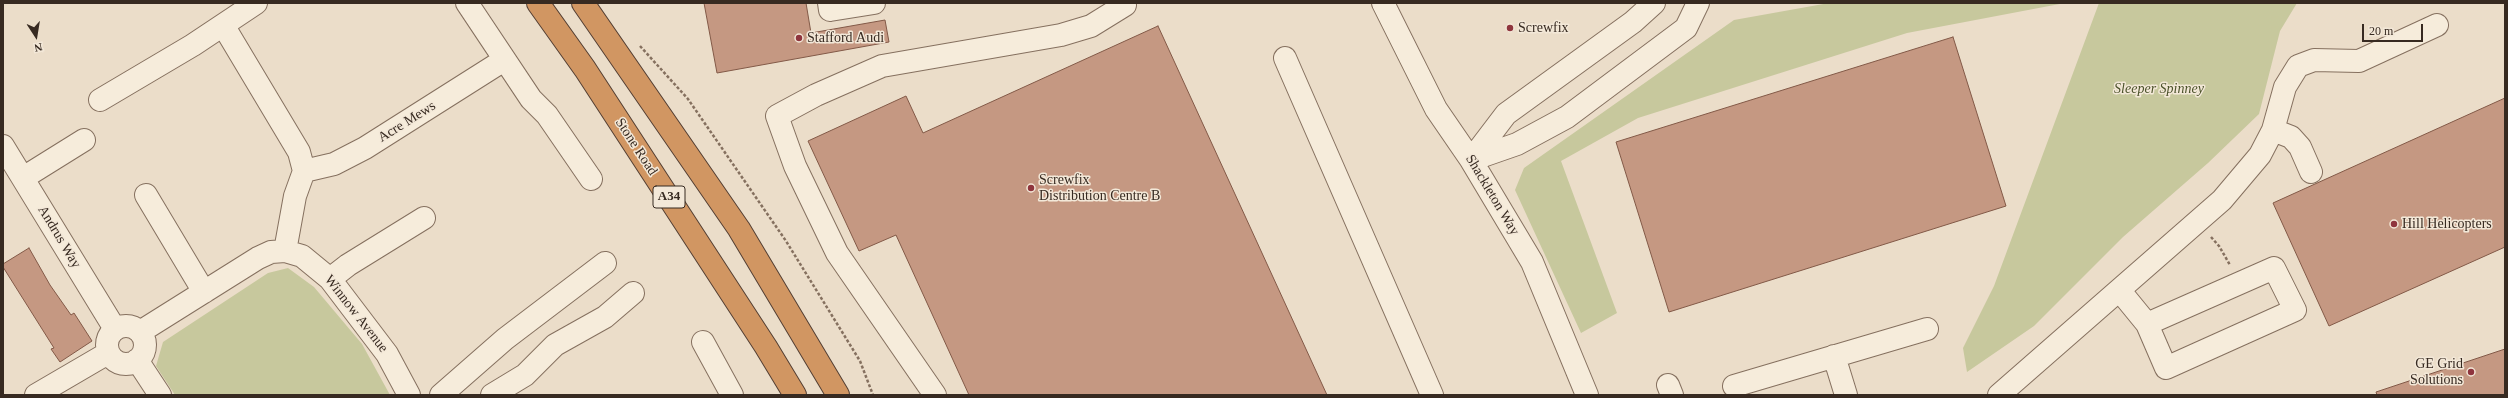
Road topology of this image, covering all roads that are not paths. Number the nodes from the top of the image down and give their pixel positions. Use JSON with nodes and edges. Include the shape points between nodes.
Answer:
{"nodes":[{"id":1,"x":466,"y":3,"type":"edge"},
{"id":2,"x":538,"y":3,"type":"edge"},
{"id":3,"x":583,"y":3,"type":"edge"},
{"id":4,"x":829,"y":3,"type":"edge"},
{"id":5,"x":874,"y":3,"type":"edge"},
{"id":6,"x":1383,"y":3,"type":"edge"},
{"id":7,"x":1654,"y":3,"type":"edge"},
{"id":8,"x":1698,"y":3,"type":"edge"},
{"id":9,"x":254,"y":4,"type":"edge"},
{"id":10,"x":1124,"y":6,"type":"dead end"},
{"id":11,"x":223,"y":25,"type":"junction"},
{"id":12,"x":2437,"y":25,"type":"dead end"},
{"id":13,"x":1285,"y":58,"type":"dead end"},
{"id":14,"x":504,"y":60,"type":"junction"},
{"id":15,"x":100,"y":100,"type":"dead end"},
{"id":16,"x":2273,"y":130,"type":"junction"},
{"id":17,"x":84,"y":140,"type":"dead end"},
{"id":18,"x":3,"y":146,"type":"edge"},
{"id":19,"x":1471,"y":160,"type":"junction"},
{"id":20,"x":304,"y":171,"type":"junction"},
{"id":21,"x":2312,"y":172,"type":"dead end"},
{"id":22,"x":23,"y":178,"type":"junction"},
{"id":23,"x":591,"y":179,"type":"dead end"},
{"id":24,"x":146,"y":195,"type":"dead end"},
{"id":25,"x":424,"y":218,"type":"dead end"},
{"id":26,"x":285,"y":251,"type":"junction"},
{"id":27,"x":605,"y":263,"type":"dead end"},
{"id":28,"x":330,"y":279,"type":"junction"},
{"id":29,"x":2120,"y":291,"type":"junction"},
{"id":30,"x":204,"y":292,"type":"junction"},
{"id":31,"x":633,"y":293,"type":"dead end"},
{"id":32,"x":2147,"y":324,"type":"junction"},
{"id":33,"x":115,"y":329,"type":"junction"},
{"id":34,"x":1927,"y":329,"type":"dead end"},
{"id":35,"x":140,"y":332,"type":"junction"},
{"id":36,"x":703,"y":342,"type":"dead end"},
{"id":37,"x":108,"y":354,"type":"junction"},
{"id":38,"x":1834,"y":356,"type":"junction"},
{"id":39,"x":137,"y":360,"type":"junction"},
{"id":40,"x":1734,"y":386,"type":"dead end"},
{"id":41,"x":36,"y":395,"type":"edge"},
{"id":42,"x":160,"y":395,"type":"edge"},
{"id":43,"x":409,"y":395,"type":"edge"},
{"id":44,"x":441,"y":395,"type":"edge"},
{"id":45,"x":492,"y":395,"type":"edge"},
{"id":46,"x":732,"y":395,"type":"edge"},
{"id":47,"x":795,"y":395,"type":"edge"},
{"id":48,"x":838,"y":395,"type":"edge"},
{"id":49,"x":935,"y":395,"type":"edge"},
{"id":50,"x":1432,"y":395,"type":"edge"},
{"id":51,"x":1586,"y":395,"type":"edge"},
{"id":52,"x":1846,"y":395,"type":"edge"},
{"id":53,"x":1999,"y":395,"type":"edge"}],
"edges":[{"from":1,"to":14,"type":"street"},
{"from":2,"to":47,"type":"highway","name":"Stone Road","number":"A34","via":[[594,82]]},
{"from":3,"to":48,"type":"highway","number":"A34","via":[[739,229]]},
{"from":4,"to":5,"type":"street","via":[[830,10]]},
{"from":6,"to":19,"type":"street","name":"Shackleton Way","via":[[1436,109]]},
{"from":7,"to":19,"type":"street","via":[[1633,22],[1506,114]]},
{"from":8,"to":19,"type":"street","via":[[1686,28],[1567,117],[1517,144]]},
{"from":9,"to":11,"type":"street"},
{"from":10,"to":49,"type":"street","via":[[1091,26],[1062,35],[882,66],[816,95],[777,116],[795,166],[837,254]]},
{"from":11,"to":15,"type":"street"},
{"from":11,"to":20,"type":"street","via":[[299,152]]},
{"from":12,"to":16,"type":"street","via":[[2359,61],[2314,60],[2298,66],[2285,87]]},
{"from":13,"to":50,"type":"street"},
{"from":14,"to":20,"type":"street","name":"Acre Mews","via":[[365,148],[334,164]]},
{"from":14,"to":23,"type":"street","via":[[531,99],[547,115]]},
{"from":16,"to":21,"type":"street","via":[[2291,137]]},
{"from":16,"to":29,"type":"street","via":[[2248,172],[2222,200]]},
{"from":17,"to":22,"type":"street"},
{"from":18,"to":22,"type":"street","name":"Andrus Way"},
{"from":19,"to":51,"type":"street","name":"Shackleton Way","via":[[1532,262]]},
{"from":20,"to":26,"type":"street","via":[[295,196]]},
{"from":22,"to":33,"type":"street","name":"Andrus Way"},
{"from":24,"to":30,"type":"street"},
{"from":25,"to":28,"type":"street"},
{"from":26,"to":28,"type":"street","name":"Winnow Avenue","via":[[302,256]]},
{"from":26,"to":30,"type":"street","name":"Winnow Avenue","via":[[271,252],[258,258]]},
{"from":27,"to":44,"type":"street","via":[[505,339]]},
{"from":28,"to":43,"type":"street","name":"Winnow Avenue","via":[[387,354]]},
{"from":29,"to":32,"type":"street"},
{"from":29,"to":53,"type":"street"},
{"from":30,"to":35,"type":"street","name":"Winnow Avenue"},
{"from":31,"to":45,"type":"street","via":[[605,317],[555,345],[525,375]]},
{"from":32,"to":32,"type":"street","via":[[2274,268],[2295,310],[2166,368]]},
{"from":33,"to":35,"type":"street","via":[[127,326]]},
{"from":33,"to":37,"type":"street","via":[[107,341]]},
{"from":34,"to":38,"type":"street"},
{"from":35,"to":39,"type":"street","via":[[145,344]]},
{"from":36,"to":46,"type":"street"},
{"from":37,"to":39,"type":"street","via":[[112,359],[125,364]]},
{"from":37,"to":41,"type":"street"},
{"from":38,"to":40,"type":"street"},
{"from":38,"to":52,"type":"street"},
{"from":39,"to":42,"type":"street"}]}
